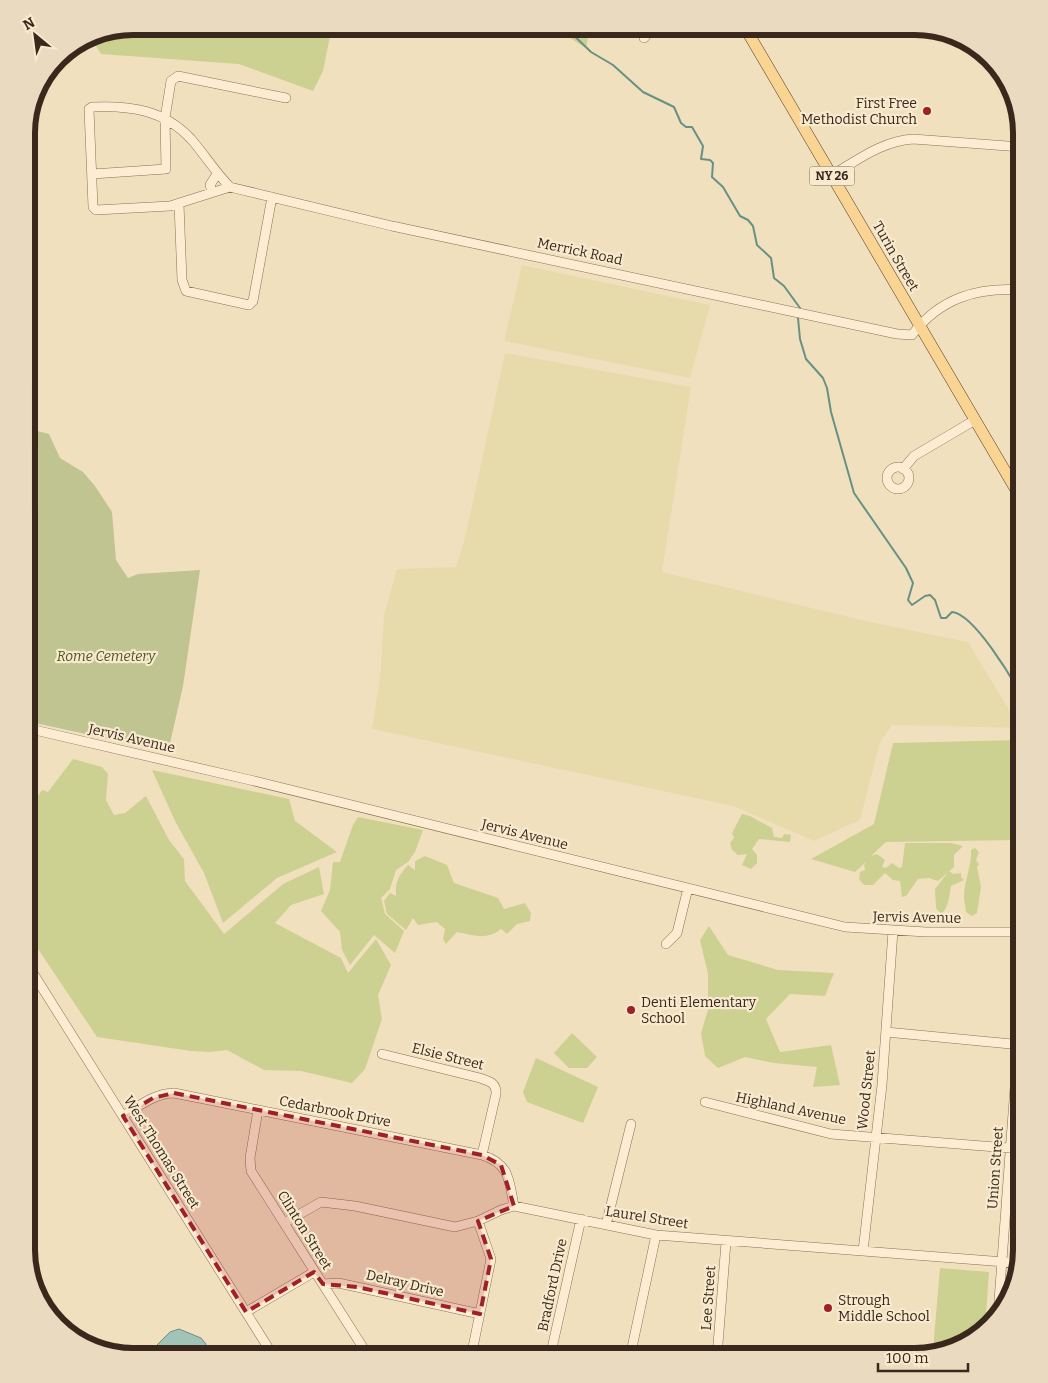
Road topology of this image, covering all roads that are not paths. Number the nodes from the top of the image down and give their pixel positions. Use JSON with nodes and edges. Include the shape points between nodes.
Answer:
{"nodes":[{"id":1,"x":646,"y":35,"type":"edge"},
{"id":2,"x":749,"y":35,"type":"edge"},
{"id":3,"x":644,"y":38,"type":"dead end"},
{"id":4,"x":286,"y":98,"type":"dead end"},
{"id":5,"x":165,"y":118,"type":"junction"},
{"id":6,"x":1013,"y":146,"type":"edge"},
{"id":7,"x":92,"y":174,"type":"junction"},
{"id":8,"x":217,"y":174,"type":"junction"},
{"id":9,"x":832,"y":176,"type":"junction"},
{"id":10,"x":230,"y":187,"type":"junction"},
{"id":11,"x":212,"y":192,"type":"junction"},
{"id":12,"x":272,"y":197,"type":"junction"},
{"id":13,"x":178,"y":204,"type":"junction"},
{"id":14,"x":1013,"y":290,"type":"edge"},
{"id":15,"x":920,"y":326,"type":"junction"},
{"id":16,"x":976,"y":420,"type":"junction"},
{"id":17,"x":903,"y":469,"type":"dead end"},
{"id":18,"x":1013,"y":484,"type":"edge"},
{"id":19,"x":35,"y":730,"type":"edge"},
{"id":20,"x":688,"y":888,"type":"junction"},
{"id":21,"x":893,"y":931,"type":"junction"},
{"id":22,"x":1013,"y":932,"type":"edge"},
{"id":23,"x":666,"y":944,"type":"dead end"},
{"id":24,"x":35,"y":976,"type":"edge"},
{"id":25,"x":886,"y":1032,"type":"junction"},
{"id":26,"x":1013,"y":1043,"type":"edge"},
{"id":27,"x":382,"y":1054,"type":"dead end"},
{"id":28,"x":705,"y":1102,"type":"dead end"},
{"id":29,"x":258,"y":1110,"type":"junction"},
{"id":30,"x":123,"y":1116,"type":"junction"},
{"id":31,"x":1013,"y":1117,"type":"edge"},
{"id":32,"x":631,"y":1124,"type":"dead end"},
{"id":33,"x":875,"y":1138,"type":"junction"},
{"id":34,"x":1010,"y":1148,"type":"junction"},
{"id":35,"x":1013,"y":1148,"type":"edge"},
{"id":36,"x":482,"y":1155,"type":"junction"},
{"id":37,"x":514,"y":1206,"type":"junction"},
{"id":38,"x":580,"y":1219,"type":"junction"},
{"id":39,"x":478,"y":1221,"type":"junction"},
{"id":40,"x":284,"y":1223,"type":"junction"},
{"id":41,"x":606,"y":1225,"type":"junction"},
{"id":42,"x":656,"y":1235,"type":"junction"},
{"id":43,"x":726,"y":1242,"type":"junction"},
{"id":44,"x":863,"y":1251,"type":"junction"},
{"id":45,"x":1001,"y":1262,"type":"junction"},
{"id":46,"x":1012,"y":1263,"type":"edge"},
{"id":47,"x":314,"y":1272,"type":"junction"},
{"id":48,"x":323,"y":1284,"type":"junction"},
{"id":49,"x":999,"y":1302,"type":"edge"},
{"id":50,"x":246,"y":1312,"type":"junction"},
{"id":51,"x":480,"y":1314,"type":"junction"},
{"id":52,"x":268,"y":1348,"type":"edge"},
{"id":53,"x":363,"y":1348,"type":"edge"},
{"id":54,"x":473,"y":1348,"type":"edge"},
{"id":55,"x":552,"y":1348,"type":"edge"},
{"id":56,"x":632,"y":1348,"type":"edge"},
{"id":57,"x":719,"y":1348,"type":"edge"}],
"edges":[{"from":1,"to":3,"type":"street"},
{"from":2,"to":9,"type":"main road","name":"Turin Street","number":"NY 26"},
{"from":4,"to":5,"type":"street","via":[[178,76],[171,81]]},
{"from":5,"to":7,"type":"street","via":[[166,169]]},
{"from":5,"to":7,"type":"street","via":[[128,106],[92,107],[89,110]]},
{"from":5,"to":8,"type":"street","via":[[192,140]]},
{"from":6,"to":9,"type":"street","via":[[900,140],[873,150]]},
{"from":7,"to":13,"type":"street","via":[[93,207],[96,210]]},
{"from":8,"to":10,"type":"street"},
{"from":8,"to":11,"type":"street","via":[[210,185]]},
{"from":9,"to":15,"type":"main road","name":"Turin Street","number":"NY 26"},
{"from":10,"to":11,"type":"street"},
{"from":10,"to":12,"type":"street","name":"Merrick Road"},
{"from":11,"to":13,"type":"street"},
{"from":12,"to":13,"type":"street","via":[[253,302],[248,305],[186,291],[182,280]]},
{"from":12,"to":15,"type":"street","name":"Merrick Road","via":[[392,226],[897,334],[912,335]]},
{"from":14,"to":15,"type":"street","via":[[968,294],[928,317]]},
{"from":15,"to":16,"type":"main road","name":"Turin Street","number":"NY 26"},
{"from":16,"to":17,"type":"street","via":[[914,456]]},
{"from":16,"to":18,"type":"main road","name":"Turin Street","number":"NY 26"},
{"from":19,"to":20,"type":"street","name":"Jervis Avenue"},
{"from":20,"to":21,"type":"street","name":"Jervis Avenue","via":[[845,927]]},
{"from":20,"to":23,"type":"street","via":[[677,933]]},
{"from":21,"to":22,"type":"street","name":"Jervis Avenue"},
{"from":21,"to":25,"type":"street","name":"Wood Street"},
{"from":24,"to":30,"type":"street","name":"West Thomas Street"},
{"from":25,"to":26,"type":"street"},
{"from":25,"to":33,"type":"street","name":"Wood Street"},
{"from":27,"to":36,"type":"street","name":"Elsie Street","via":[[494,1084],[496,1094]]},
{"from":28,"to":33,"type":"street","name":"Highland Avenue","via":[[831,1134]]},
{"from":29,"to":30,"type":"street","name":"Cedarbrook Drive","via":[[165,1093]]},
{"from":29,"to":36,"type":"street","name":"Cedarbrook Drive"},
{"from":29,"to":40,"type":"street","name":"Clinton Street","via":[[251,1171]]},
{"from":30,"to":50,"type":"street","name":"West Thomas Street"},
{"from":31,"to":34,"type":"street","name":"Union Street"},
{"from":32,"to":41,"type":"street"},
{"from":33,"to":34,"type":"street","name":"Highland Avenue"},
{"from":33,"to":44,"type":"street","name":"Wood Street"},
{"from":34,"to":35,"type":"street","name":"Highland Avenue"},
{"from":34,"to":45,"type":"street","name":"Union Street"},
{"from":36,"to":37,"type":"street","name":"Cedarbrook Drive","via":[[501,1165],[509,1180]]},
{"from":37,"to":38,"type":"street","name":"Laurel Street"},
{"from":37,"to":39,"type":"street"},
{"from":38,"to":41,"type":"street","name":"Laurel Street"},
{"from":38,"to":55,"type":"street","name":"Bradford Drive"},
{"from":39,"to":40,"type":"street","via":[[447,1226],[330,1202],[313,1205]]},
{"from":39,"to":51,"type":"street","via":[[491,1259]]},
{"from":40,"to":47,"type":"street","name":"Clinton Street"},
{"from":41,"to":42,"type":"street","name":"Laurel Street"},
{"from":42,"to":43,"type":"street","name":"Laurel Street"},
{"from":42,"to":56,"type":"street"},
{"from":43,"to":44,"type":"street","name":"Laurel Street"},
{"from":43,"to":57,"type":"street","name":"Lee Street"},
{"from":44,"to":45,"type":"street","name":"Laurel Street"},
{"from":45,"to":46,"type":"street","name":"Laurel Street"},
{"from":45,"to":49,"type":"street","name":"Union Street"},
{"from":47,"to":48,"type":"street","name":"Clinton Street"},
{"from":47,"to":50,"type":"street"},
{"from":48,"to":51,"type":"street","name":"Delray Drive","via":[[357,1286]]},
{"from":48,"to":53,"type":"street","name":"Clinton Street"},
{"from":50,"to":52,"type":"street","name":"West Thomas Street"},
{"from":51,"to":54,"type":"street"}]}
